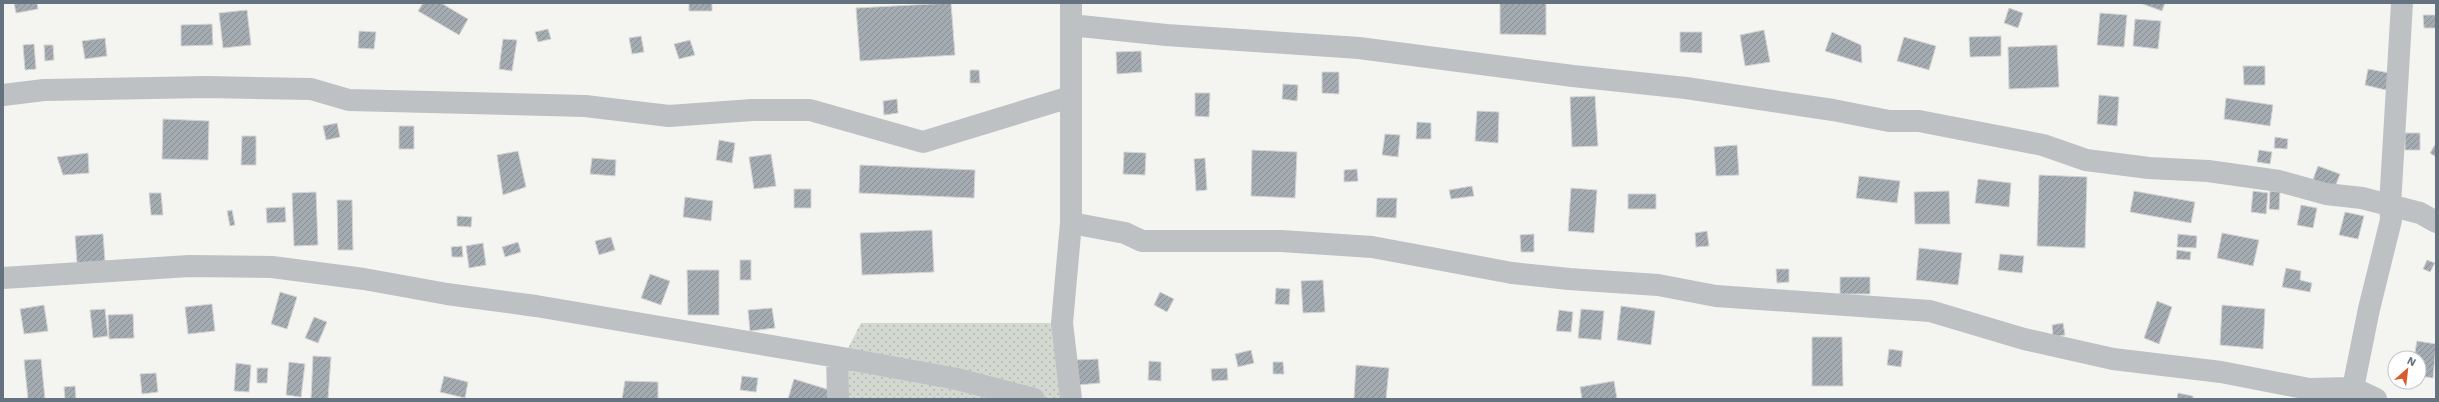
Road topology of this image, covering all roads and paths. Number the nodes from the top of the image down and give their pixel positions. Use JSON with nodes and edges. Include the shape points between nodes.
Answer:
{"nodes":[{"id":1,"x":1071,"y":3,"type":"edge"},
{"id":2,"x":2402,"y":3,"type":"edge"},
{"id":3,"x":1071,"y":25,"type":"junction"},
{"id":4,"x":3,"y":95,"type":"edge"},
{"id":5,"x":1070,"y":97,"type":"junction"},
{"id":6,"x":2390,"y":205,"type":"junction"},
{"id":7,"x":2436,"y":222,"type":"edge"},
{"id":8,"x":1070,"y":224,"type":"junction"},
{"id":9,"x":3,"y":278,"type":"edge"},
{"id":10,"x":837,"y":357,"type":"junction"},
{"id":11,"x":2353,"y":388,"type":"junction"},
{"id":12,"x":838,"y":399,"type":"edge"},
{"id":13,"x":1034,"y":399,"type":"edge"},
{"id":14,"x":1070,"y":399,"type":"edge"},
{"id":15,"x":2376,"y":399,"type":"edge"}],
"edges":[{"from":1,"to":3,"type":"street"},
{"from":2,"to":6,"type":"street"},
{"from":3,"to":5,"type":"street"},
{"from":3,"to":6,"type":"street","via":[[1166,35],[1359,48],[1686,88],[1889,121],[1919,121],[2043,145],[2086,160],[2248,176],[2279,181],[2326,194],[2362,198]]},
{"from":4,"to":5,"type":"street","via":[[44,90],[207,87],[311,89],[349,100],[585,106],[669,116],[752,110],[810,110],[923,142]]},
{"from":5,"to":8,"type":"street"},
{"from":6,"to":7,"type":"street","via":[[2420,213]]},
{"from":6,"to":11,"type":"street","via":[[2390,220]]},
{"from":8,"to":11,"type":"street","via":[[1125,233],[1142,241],[1281,241],[1372,247],[1512,273],[1658,284],[1716,296],[1930,311],[2024,339],[2113,359],[2221,372],[2309,388]]},
{"from":8,"to":14,"type":"street","via":[[1062,323]]},
{"from":9,"to":10,"type":"street","via":[[189,266],[272,267],[536,306]]},
{"from":10,"to":12,"type":"street"},
{"from":10,"to":13,"type":"street","via":[[958,379]]},
{"from":11,"to":15,"type":"street"}]}
